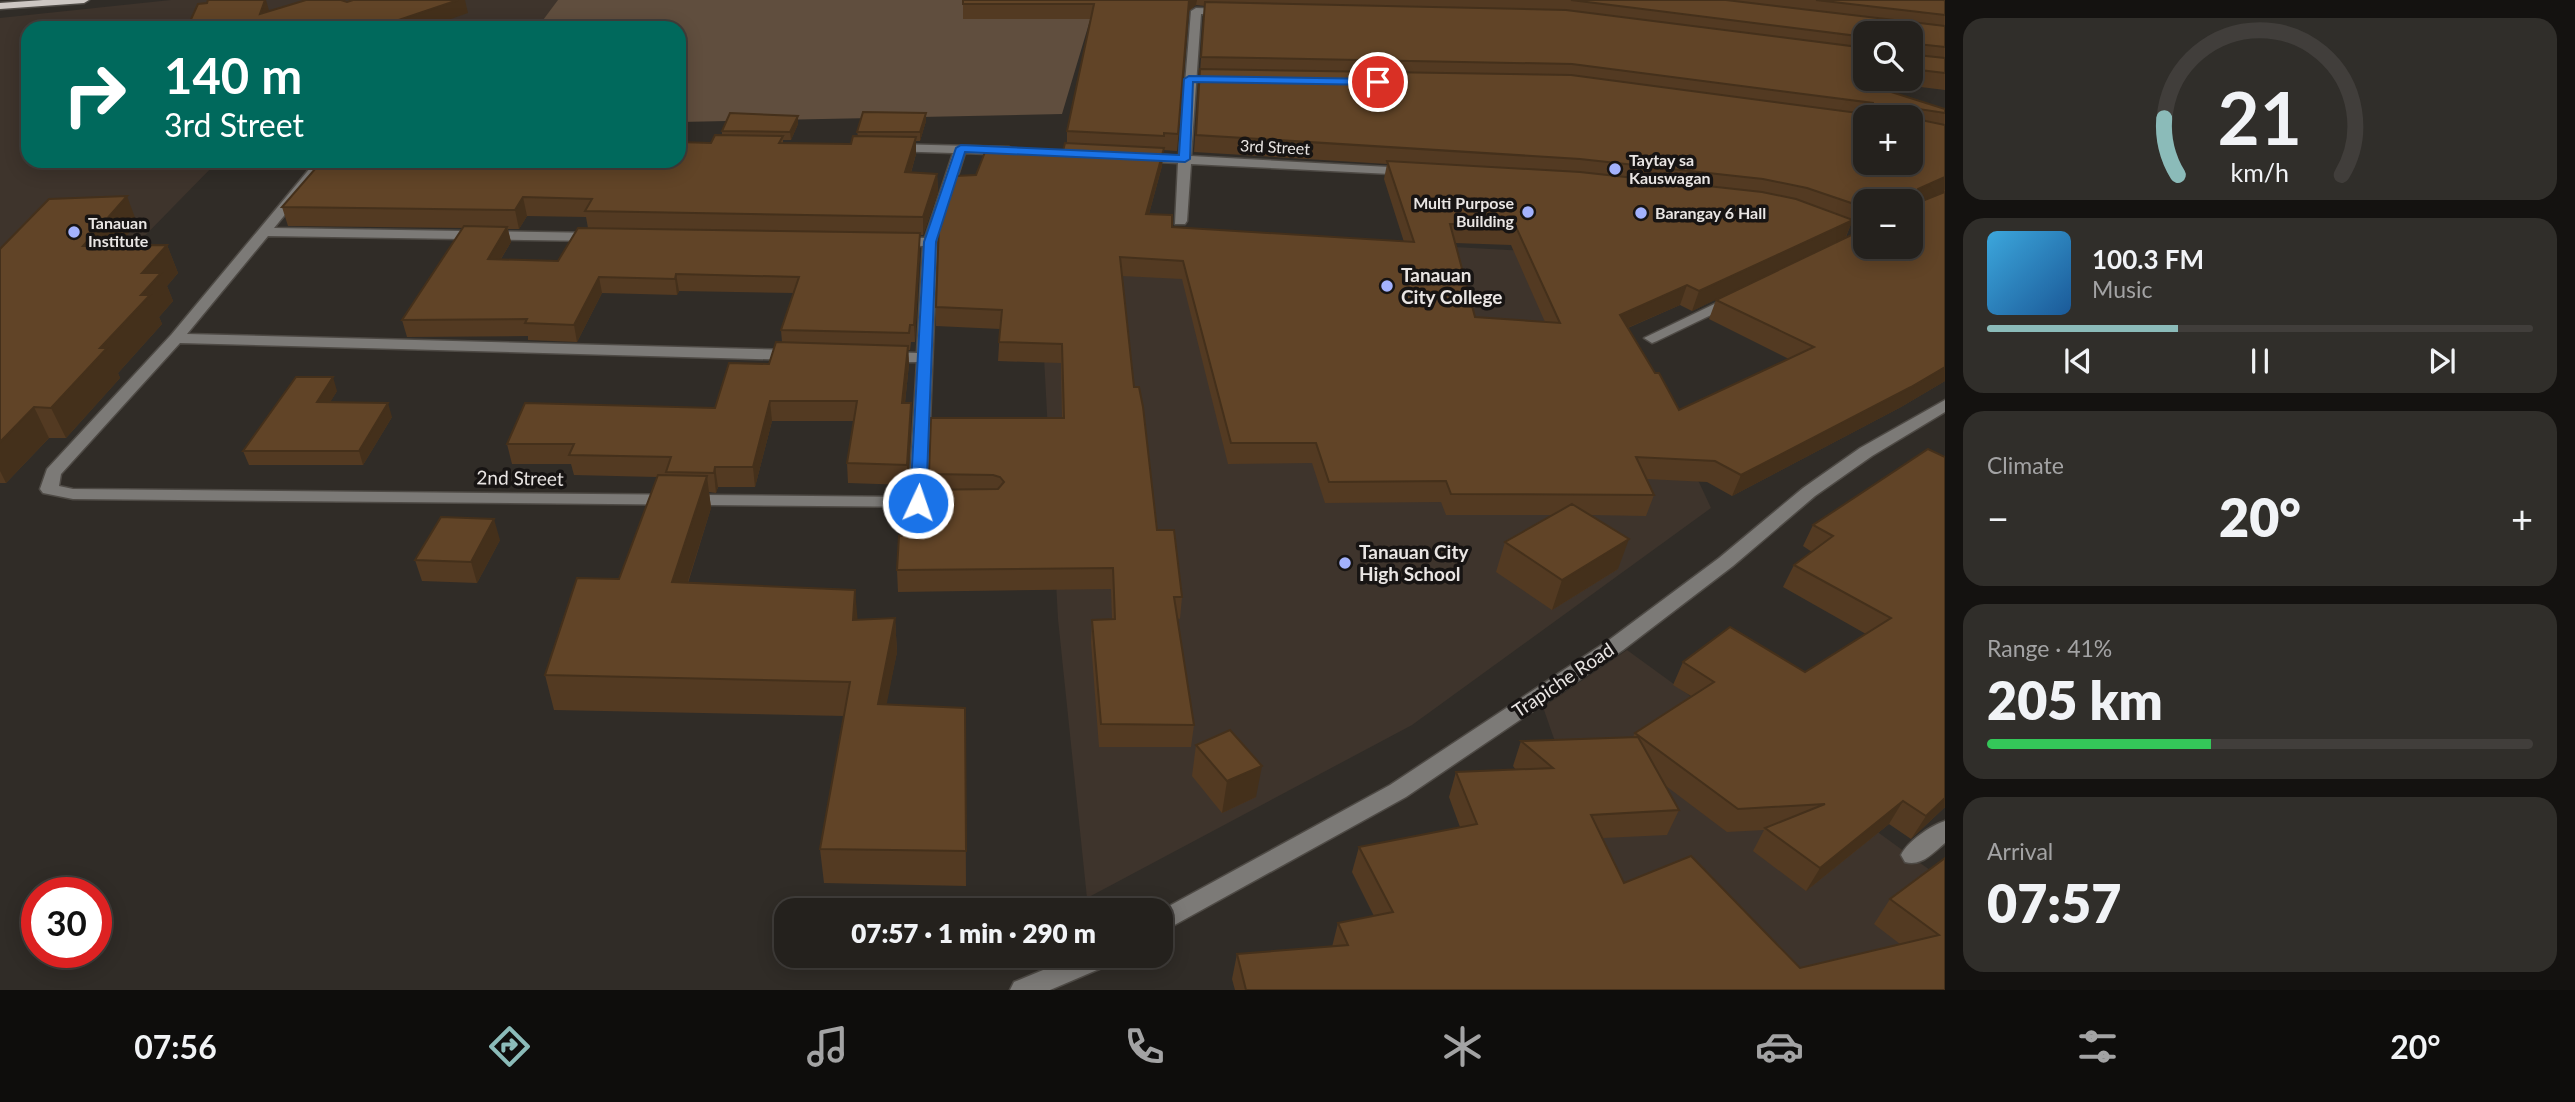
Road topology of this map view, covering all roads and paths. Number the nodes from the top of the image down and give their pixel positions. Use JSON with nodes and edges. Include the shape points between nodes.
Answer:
{"nodes":[{"id":1,"x":84,"y":0,"type":"edge"},
{"id":2,"x":0,"y":6,"type":"edge"},
{"id":3,"x":1236,"y":12,"type":"edge"},
{"id":4,"x":1189,"y":79,"type":"junction"},
{"id":5,"x":1202,"y":79,"type":"edge"},
{"id":6,"x":881,"y":148,"type":"edge"},
{"id":7,"x":961,"y":148,"type":"junction"},
{"id":8,"x":1017,"y":151,"type":"edge"},
{"id":9,"x":1129,"y":156,"type":"edge"},
{"id":10,"x":1185,"y":159,"type":"junction"},
{"id":11,"x":317,"y":168,"type":"edge"},
{"id":12,"x":1427,"y":173,"type":"edge"},
{"id":13,"x":1180,"y":221,"type":"dead end"},
{"id":14,"x":267,"y":232,"type":"junction"},
{"id":15,"x":612,"y":237,"type":"edge"},
{"id":16,"x":888,"y":241,"type":"edge"},
{"id":17,"x":930,"y":242,"type":"junction"},
{"id":18,"x":1751,"y":290,"type":"edge"},
{"id":19,"x":176,"y":338,"type":"junction"},
{"id":20,"x":1652,"y":338,"type":"dead end"},
{"id":21,"x":813,"y":355,"type":"edge"},
{"id":22,"x":869,"y":357,"type":"edge"},
{"id":23,"x":924,"y":358,"type":"junction"},
{"id":24,"x":1945,"y":405,"type":"edge"},
{"id":25,"x":918,"y":503,"type":"junction"},
{"id":26,"x":942,"y":503,"type":"edge"},
{"id":27,"x":1945,"y":830,"type":"edge"},
{"id":28,"x":1913,"y":855,"type":"dead end"},
{"id":29,"x":1173,"y":916,"type":"edge"},
{"id":30,"x":1074,"y":968,"type":"edge"},
{"id":31,"x":1023,"y":990,"type":"edge"}],
"edges":[{"from":1,"to":2,"type":"main road"},
{"from":3,"to":4,"type":"street","via":[[1196,11]]},
{"from":4,"to":5,"type":"street"},
{"from":4,"to":10,"type":"street"},
{"from":6,"to":7,"type":"street"},
{"from":7,"to":8,"type":"street"},
{"from":7,"to":17,"type":"street"},
{"from":9,"to":10,"type":"street","name":"3rd Street"},
{"from":10,"to":12,"type":"street","name":"3rd Street"},
{"from":10,"to":13,"type":"street"},
{"from":11,"to":14,"type":"street"},
{"from":14,"to":15,"type":"street"},
{"from":14,"to":19,"type":"street"},
{"from":16,"to":17,"type":"street"},
{"from":17,"to":23,"type":"street"},
{"from":18,"to":20,"type":"street"},
{"from":19,"to":21,"type":"street"},
{"from":19,"to":25,"type":"street","name":"2nd Street","via":[[53,473],[50,489],[73,494]]},
{"from":22,"to":23,"type":"street"},
{"from":23,"to":25,"type":"street"},
{"from":24,"to":29,"type":"street","name":"Trapiche Road","via":[[1818,485],[1616,645],[1398,791]]},
{"from":25,"to":26,"type":"street","name":"2nd Street"},
{"from":27,"to":28,"type":"street"},
{"from":30,"to":31,"type":"street"}]}
